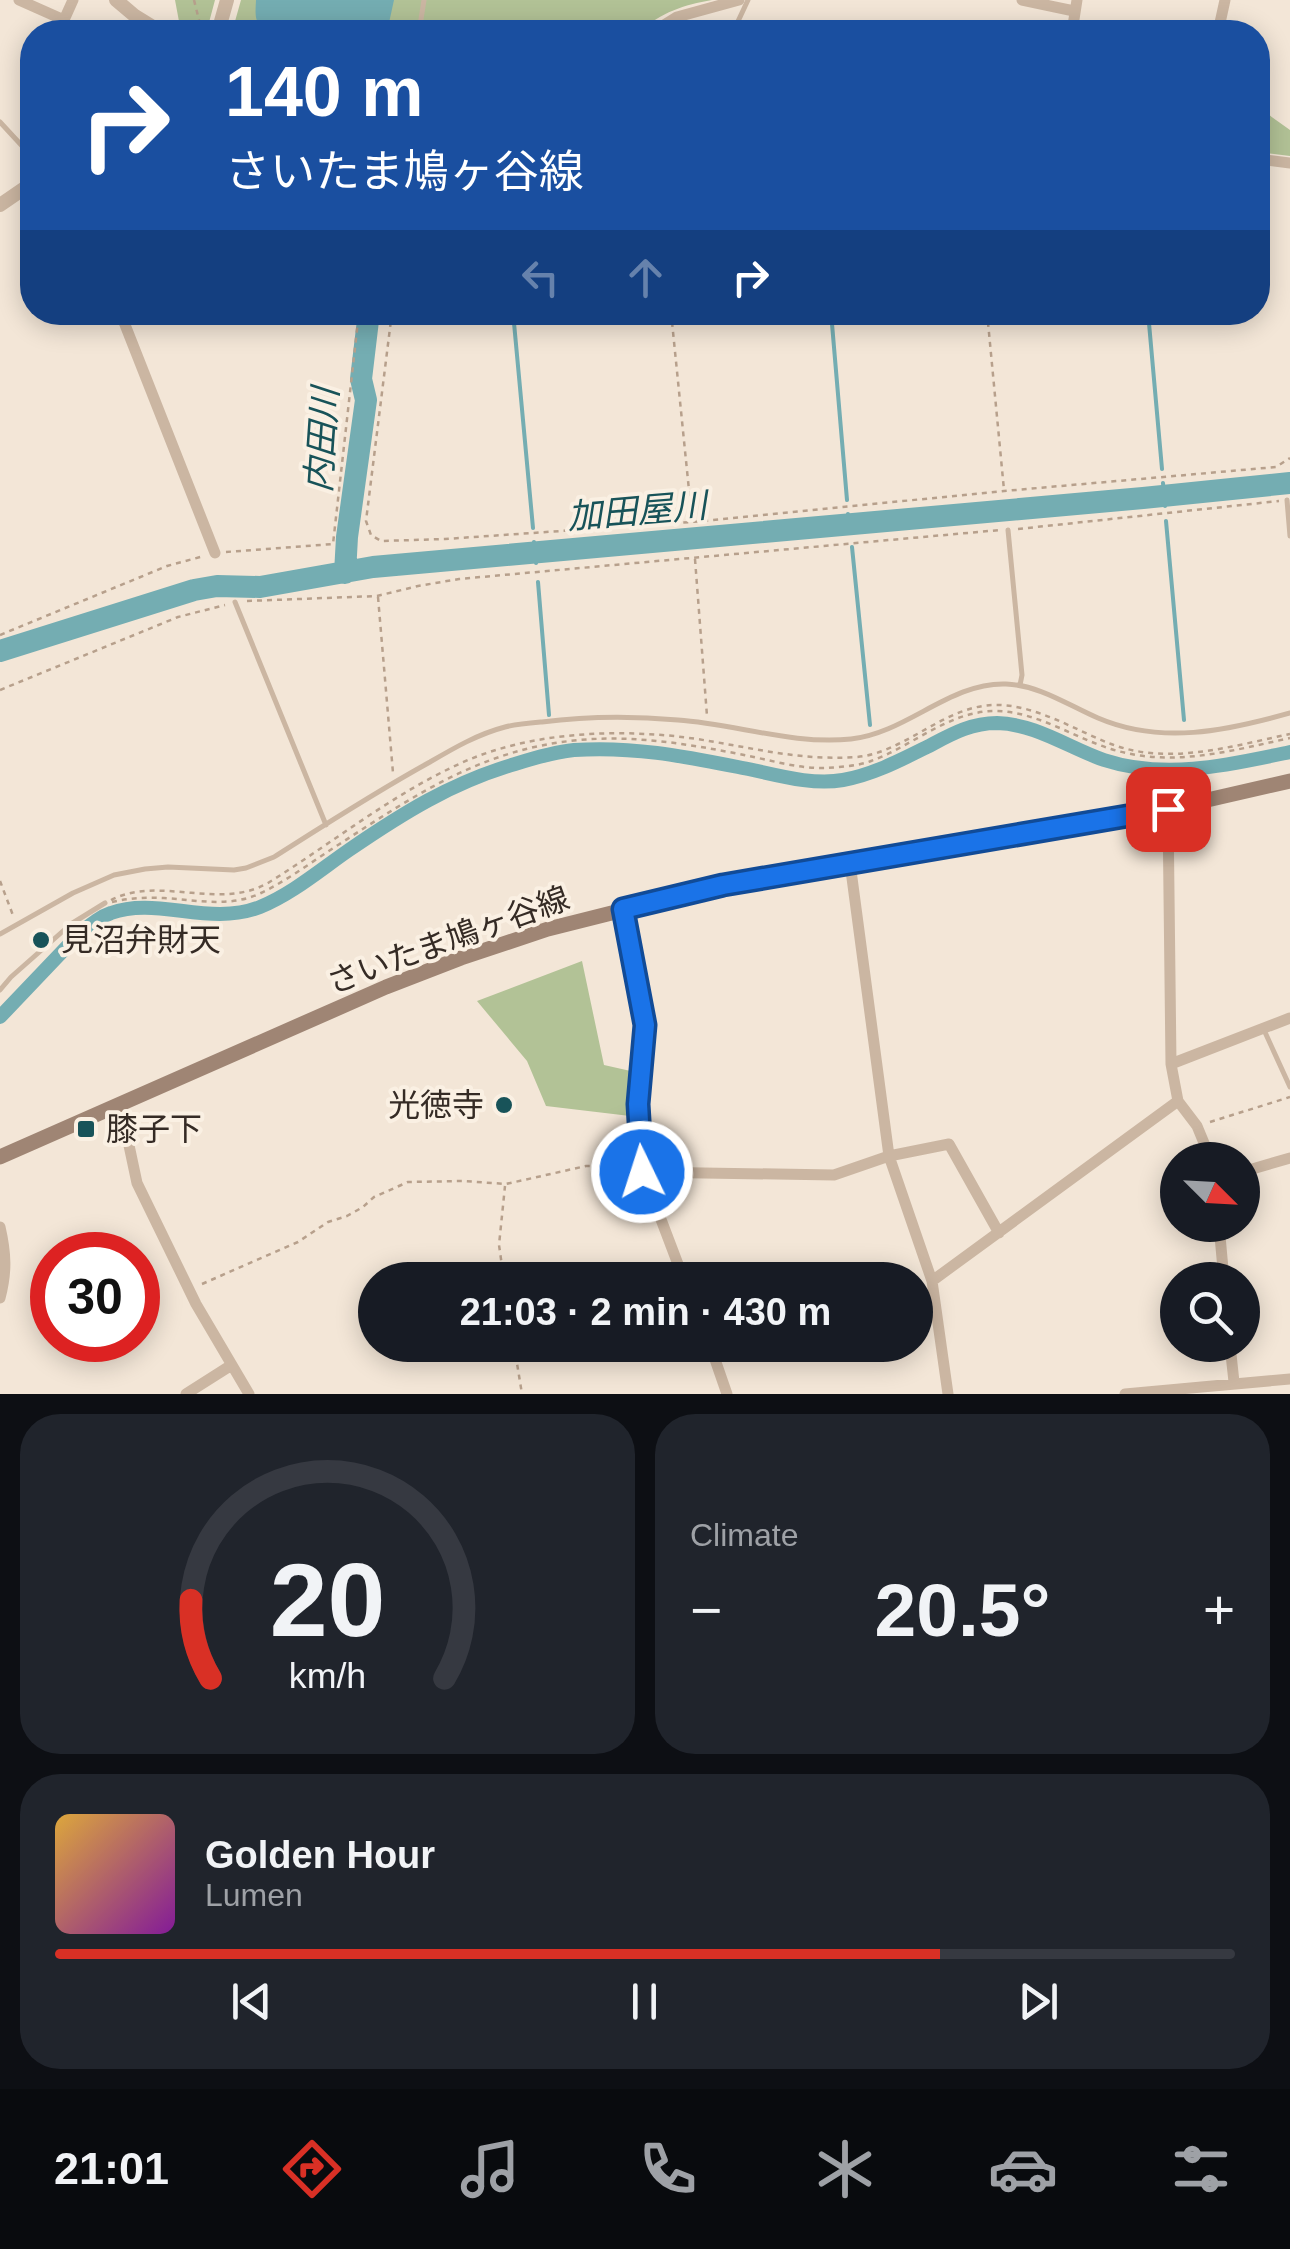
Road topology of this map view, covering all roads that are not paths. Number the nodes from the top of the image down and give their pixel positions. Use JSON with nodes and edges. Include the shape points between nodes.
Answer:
{"nodes":[{"id":1,"x":18,"y":0,"type":"edge"},
{"id":2,"x":73,"y":0,"type":"edge"},
{"id":3,"x":116,"y":0,"type":"edge"},
{"id":4,"x":739,"y":0,"type":"edge"},
{"id":5,"x":1022,"y":0,"type":"edge"},
{"id":6,"x":1076,"y":6,"type":"edge"},
{"id":7,"x":140,"y":20,"type":"edge"},
{"id":8,"x":672,"y":20,"type":"edge"},
{"id":9,"x":0,"y":122,"type":"edge"},
{"id":10,"x":20,"y":144,"type":"edge"},
{"id":11,"x":125,"y":325,"type":"edge"},
{"id":12,"x":1287,"y":500,"type":"road end"},
{"id":13,"x":1008,"y":530,"type":"road end"},
{"id":14,"x":1290,"y":536,"type":"edge"},
{"id":15,"x":215,"y":553,"type":"road end"},
{"id":16,"x":236,"y":602,"type":"road end"},
{"id":17,"x":1020,"y":685,"type":"junction"},
{"id":18,"x":1290,"y":713,"type":"edge"},
{"id":19,"x":1290,"y":782,"type":"edge"},
{"id":20,"x":1168,"y":809,"type":"junction"},
{"id":21,"x":326,"y":824,"type":"junction"},
{"id":22,"x":850,"y":862,"type":"junction"},
{"id":23,"x":105,"y":903,"type":"road end"},
{"id":24,"x":623,"y":909,"type":"junction"},
{"id":25,"x":0,"y":934,"type":"edge"},
{"id":26,"x":0,"y":990,"type":"edge"},
{"id":27,"x":1290,"y":1018,"type":"edge"},
{"id":28,"x":1263,"y":1027,"type":"junction"},
{"id":29,"x":1172,"y":1064,"type":"junction"},
{"id":30,"x":1290,"y":1087,"type":"edge"},
{"id":31,"x":1178,"y":1101,"type":"junction"},
{"id":32,"x":120,"y":1102,"type":"junction"},
{"id":33,"x":1204,"y":1142,"type":"edge"},
{"id":34,"x":0,"y":1156,"type":"edge"},
{"id":35,"x":889,"y":1156,"type":"junction"},
{"id":36,"x":1290,"y":1158,"type":"edge"},
{"id":37,"x":1260,"y":1167,"type":"edge"},
{"id":38,"x":642,"y":1172,"type":"junction"},
{"id":39,"x":0,"y":1227,"type":"edge"},
{"id":40,"x":999,"y":1232,"type":"junction"},
{"id":41,"x":677,"y":1262,"type":"edge"},
{"id":42,"x":925,"y":1262,"type":"edge"},
{"id":43,"x":933,"y":1281,"type":"edge"},
{"id":44,"x":933,"y":1289,"type":"edge"},
{"id":45,"x":0,"y":1298,"type":"edge"},
{"id":46,"x":716,"y":1362,"type":"edge"},
{"id":47,"x":1232,"y":1362,"type":"edge"},
{"id":48,"x":230,"y":1366,"type":"junction"},
{"id":49,"x":1290,"y":1379,"type":"edge"},
{"id":50,"x":1234,"y":1382,"type":"junction"},
{"id":51,"x":186,"y":1394,"type":"edge"},
{"id":52,"x":249,"y":1394,"type":"edge"},
{"id":53,"x":728,"y":1394,"type":"edge"},
{"id":54,"x":948,"y":1394,"type":"edge"},
{"id":55,"x":1125,"y":1394,"type":"edge"}],
"edges":[{"from":1,"to":2,"type":"street","via":[[64,20]]},
{"from":3,"to":7,"type":"street"},
{"from":4,"to":8,"type":"street"},
{"from":5,"to":6,"type":"street"},
{"from":9,"to":10,"type":"lane"},
{"from":11,"to":15,"type":"street"},
{"from":12,"to":14,"type":"lane"},
{"from":13,"to":17,"type":"lane"},
{"from":16,"to":21,"type":"lane"},
{"from":17,"to":18,"type":"lane","via":[[1157,734]]},
{"from":17,"to":21,"type":"lane","via":[[974,688],[910,720],[853,738],[812,740],[630,716],[508,726],[475,737]]},
{"from":19,"to":20,"type":"main road","name":"さいたま鳩ヶ谷線"},
{"from":20,"to":22,"type":"main road","name":"さいたま鳩ヶ谷線"},
{"from":20,"to":29,"type":"street"},
{"from":21,"to":25,"type":"lane","via":[[246,868],[127,872],[73,892]]},
{"from":22,"to":24,"type":"main road","name":"さいたま鳩ヶ谷線"},
{"from":22,"to":35,"type":"street"},
{"from":23,"to":26,"type":"lane","via":[[71,924]]},
{"from":24,"to":32,"type":"main road","name":"さいたま鳩ヶ谷線","via":[[460,958]]},
{"from":24,"to":38,"type":"street","via":[[645,1025],[638,1104]]},
{"from":27,"to":28,"type":"street"},
{"from":28,"to":29,"type":"street"},
{"from":28,"to":30,"type":"lane"},
{"from":29,"to":31,"type":"street"},
{"from":31,"to":33,"type":"street"},
{"from":31,"to":40,"type":"street"},
{"from":32,"to":34,"type":"main road","name":"さいたま鳩ヶ谷線"},
{"from":32,"to":48,"type":"street","via":[[137,1182]]},
{"from":35,"to":38,"type":"street","via":[[834,1176]]},
{"from":35,"to":40,"type":"street","via":[[949,1144]]},
{"from":35,"to":42,"type":"street"},
{"from":36,"to":37,"type":"street"},
{"from":38,"to":41,"type":"street"},
{"from":39,"to":45,"type":"street","via":[[6,1275]]},
{"from":40,"to":43,"type":"street"},
{"from":44,"to":54,"type":"street"},
{"from":46,"to":53,"type":"street"},
{"from":47,"to":50,"type":"street"},
{"from":48,"to":51,"type":"street"},
{"from":48,"to":52,"type":"street"},
{"from":49,"to":50,"type":"street"},
{"from":50,"to":55,"type":"street"}]}
